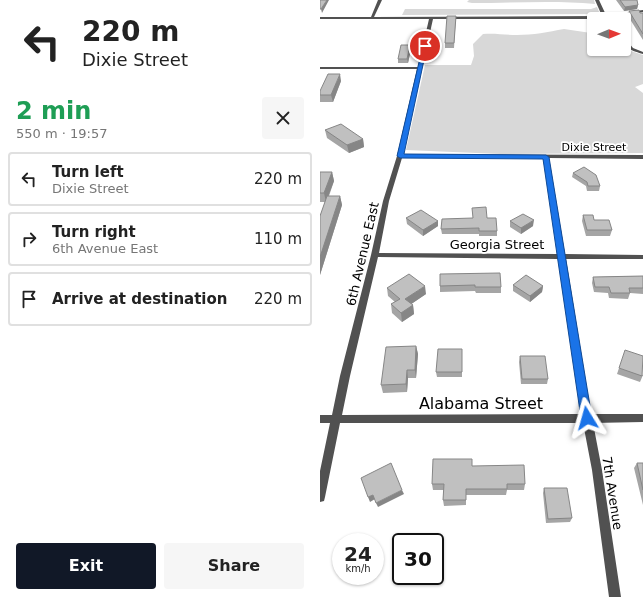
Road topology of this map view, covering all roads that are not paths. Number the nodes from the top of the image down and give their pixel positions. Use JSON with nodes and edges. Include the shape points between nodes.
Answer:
{"nodes":[{"id":1,"x":380,"y":0,"type":"edge"},
{"id":2,"x":597,"y":0,"type":"edge"},
{"id":3,"x":602,"y":12,"type":"edge"},
{"id":4,"x":643,"y":12,"type":"edge"},
{"id":5,"x":631,"y":13,"type":"edge"},
{"id":6,"x":587,"y":17,"type":"edge"},
{"id":7,"x":320,"y":18,"type":"edge"},
{"id":8,"x":372,"y":18,"type":"junction"},
{"id":9,"x":431,"y":18,"type":"junction"},
{"id":10,"x":631,"y":49,"type":"edge"},
{"id":11,"x":643,"y":52,"type":"edge"},
{"id":12,"x":320,"y":68,"type":"edge"},
{"id":13,"x":420,"y":68,"type":"junction"},
{"id":14,"x":400,"y":156,"type":"junction"},
{"id":15,"x":546,"y":157,"type":"junction"},
{"id":16,"x":643,"y":157,"type":"edge"},
{"id":17,"x":375,"y":255,"type":"junction"},
{"id":18,"x":562,"y":256,"type":"junction"},
{"id":19,"x":643,"y":257,"type":"edge"},
{"id":20,"x":587,"y":418,"type":"junction"},
{"id":21,"x":643,"y":418,"type":"edge"},
{"id":22,"x":320,"y":419,"type":"edge"},
{"id":23,"x":337,"y":419,"type":"junction"},
{"id":24,"x":320,"y":497,"type":"edge"},
{"id":25,"x":615,"y":597,"type":"edge"}],
"edges":[{"from":1,"to":8,"type":"street"},
{"from":2,"to":3,"type":"street"},
{"from":4,"to":5,"type":"street"},
{"from":6,"to":9,"type":"street"},
{"from":7,"to":8,"type":"street"},
{"from":8,"to":9,"type":"street"},
{"from":9,"to":13,"type":"street","name":"6th Avenue East"},
{"from":10,"to":11,"type":"street"},
{"from":12,"to":13,"type":"street"},
{"from":13,"to":14,"type":"street","name":"6th Avenue East"},
{"from":14,"to":15,"type":"street","name":"Dixie Street"},
{"from":14,"to":17,"type":"street","name":"6th Avenue East","via":[[388,194]]},
{"from":15,"to":16,"type":"street","name":"Dixie Street"},
{"from":15,"to":18,"type":"street","name":"7th Avenue"},
{"from":17,"to":18,"type":"street","name":"Georgia Street"},
{"from":17,"to":23,"type":"street","name":"6th Avenue East"},
{"from":18,"to":19,"type":"street","name":"Georgia Street"},
{"from":18,"to":20,"type":"street","name":"7th Avenue"},
{"from":20,"to":21,"type":"street","name":"Alabama Street"},
{"from":20,"to":23,"type":"street","name":"Alabama Street"},
{"from":20,"to":25,"type":"street","name":"7th Avenue"},
{"from":22,"to":23,"type":"street","name":"Alabama Street"},
{"from":23,"to":24,"type":"street","name":"6th Avenue East"}]}
